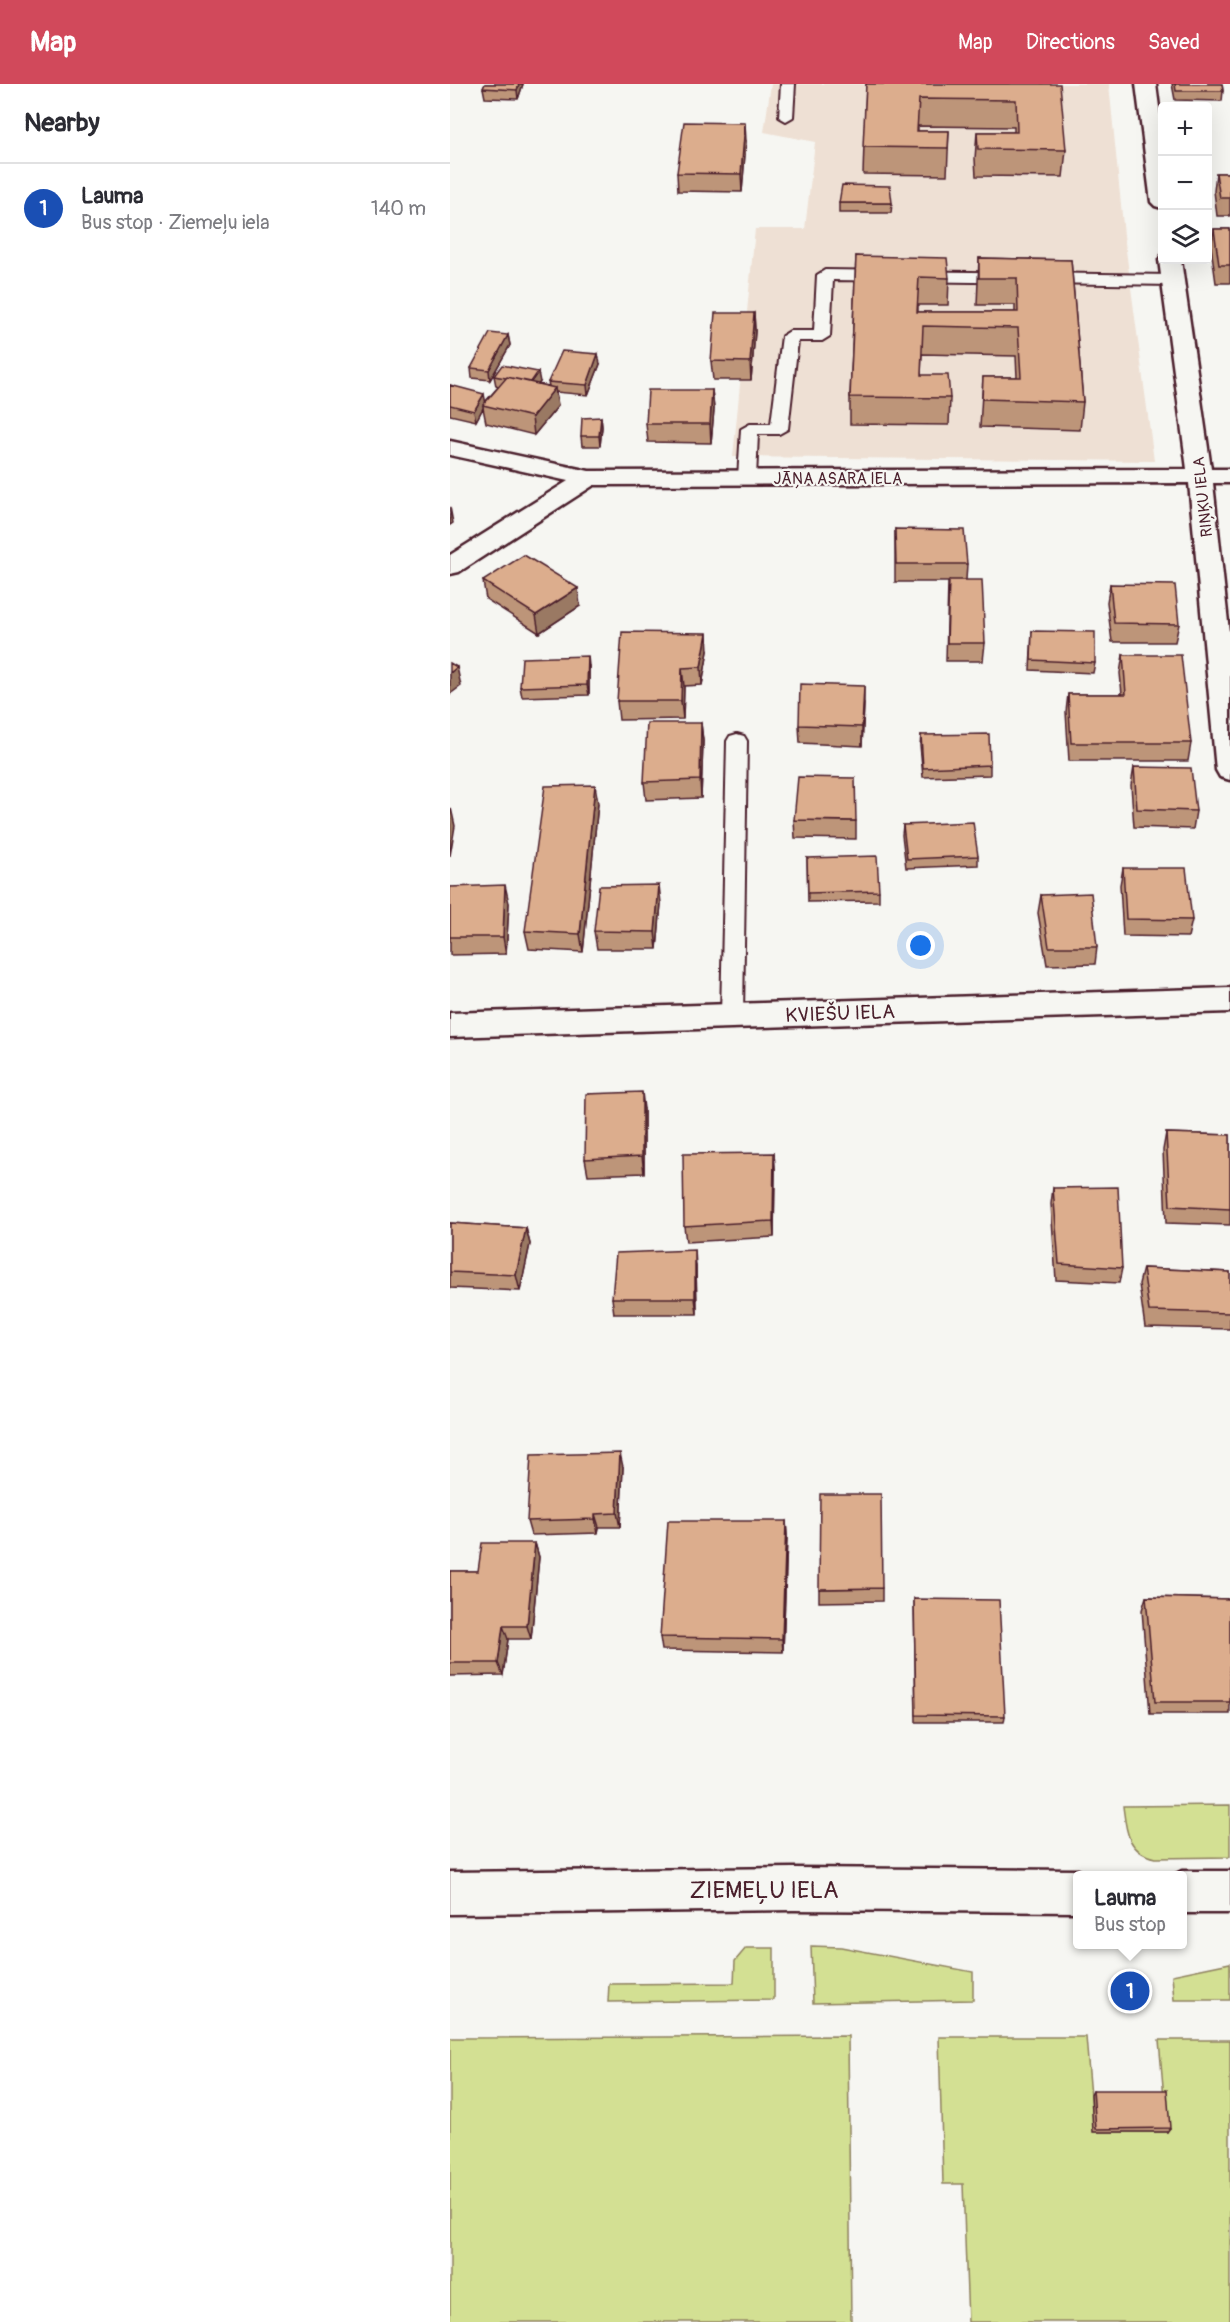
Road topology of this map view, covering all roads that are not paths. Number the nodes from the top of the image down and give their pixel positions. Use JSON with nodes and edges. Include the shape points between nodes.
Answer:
{"nodes":[{"id":1,"x":788,"y":84,"type":"edge"},
{"id":2,"x":1146,"y":84,"type":"edge"},
{"id":3,"x":786,"y":117,"type":"dead end"},
{"id":4,"x":1158,"y":172,"type":"edge"},
{"id":5,"x":1172,"y":270,"type":"edge"},
{"id":6,"x":450,"y":448,"type":"edge"},
{"id":7,"x":1200,"y":476,"type":"junction"},
{"id":8,"x":1230,"y":476,"type":"edge"},
{"id":9,"x":589,"y":478,"type":"junction"},
{"id":10,"x":747,"y":478,"type":"junction"},
{"id":11,"x":450,"y":566,"type":"edge"},
{"id":12,"x":737,"y":741,"type":"dead end"},
{"id":13,"x":1230,"y":770,"type":"edge"},
{"id":14,"x":1230,"y":1000,"type":"edge"},
{"id":15,"x":732,"y":1016,"type":"junction"},
{"id":16,"x":450,"y":1025,"type":"edge"},
{"id":17,"x":1073,"y":1891,"type":"edge"},
{"id":18,"x":1187,"y":1892,"type":"edge"},
{"id":19,"x":1230,"y":1892,"type":"edge"},
{"id":20,"x":450,"y":1893,"type":"edge"}],
"edges":[{"from":1,"to":3,"type":"lane"},
{"from":2,"to":4,"type":"street"},
{"from":5,"to":7,"type":"street","name":"RIŅĶU IELA"},
{"from":5,"to":10,"type":"lane","via":[[825,274],[822,336],[790,336],[779,429],[750,429]]},
{"from":6,"to":9,"type":"street","name":"JĀŅA ASARA IELA"},
{"from":7,"to":8,"type":"street","name":"JĀŅA ASARA IELA"},
{"from":7,"to":10,"type":"street","name":"JĀŅA ASARA IELA"},
{"from":7,"to":13,"type":"street","name":"RIŅĶU IELA"},
{"from":9,"to":10,"type":"street","name":"JĀŅA ASARA IELA"},
{"from":9,"to":11,"type":"street"},
{"from":12,"to":15,"type":"lane"},
{"from":14,"to":15,"type":"street","name":"KVIEŠU IELA"},
{"from":15,"to":16,"type":"street","name":"KVIEŠU IELA"},
{"from":17,"to":20,"type":"street","name":"ZIEMEĻU IELA"},
{"from":18,"to":19,"type":"street"}]}
